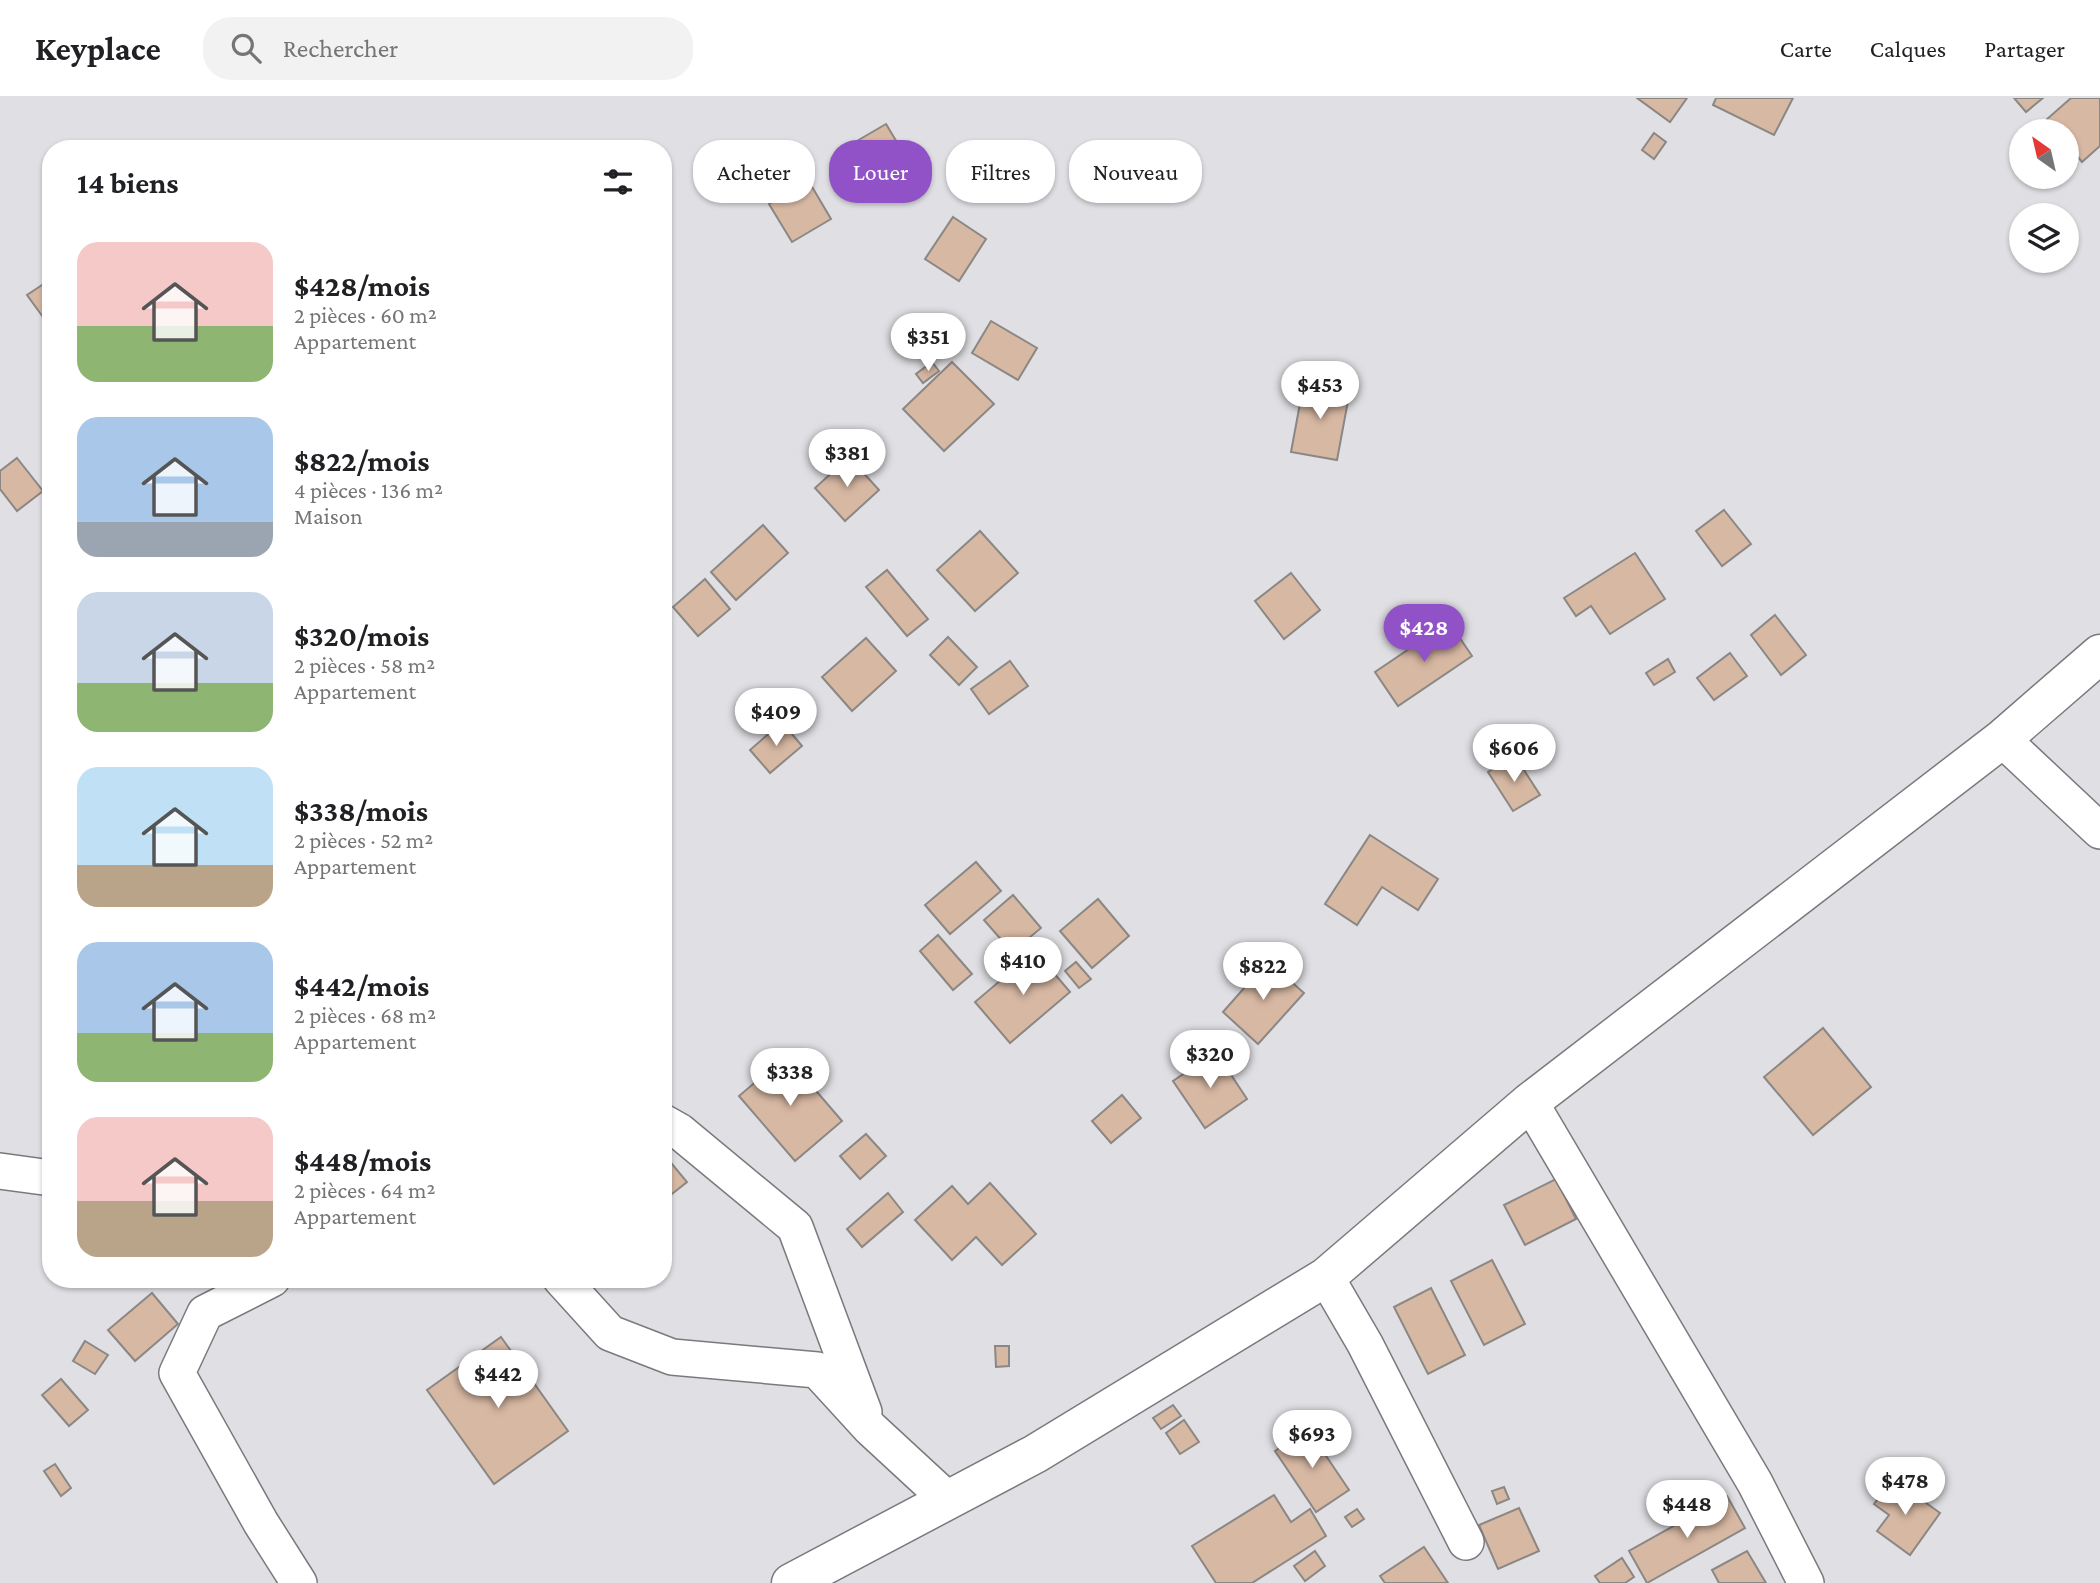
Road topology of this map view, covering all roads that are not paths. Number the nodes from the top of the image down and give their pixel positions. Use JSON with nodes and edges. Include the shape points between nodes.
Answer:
{"nodes":[{"id":1,"x":2100,"y":654,"type":"edge"},
{"id":2,"x":2002,"y":739,"type":"junction"},
{"id":3,"x":2100,"y":831,"type":"edge"},
{"id":4,"x":1530,"y":1102,"type":"junction"},
{"id":5,"x":672,"y":1126,"type":"edge"},
{"id":6,"x":0,"y":1171,"type":"edge"},
{"id":7,"x":42,"y":1177,"type":"edge"},
{"id":8,"x":1326,"y":1277,"type":"junction"},
{"id":9,"x":254,"y":1288,"type":"edge"},
{"id":10,"x":569,"y":1288,"type":"edge"},
{"id":11,"x":870,"y":1428,"type":"junction"},
{"id":12,"x":948,"y":1500,"type":"junction"},
{"id":13,"x":1466,"y":1542,"type":"dead end"},
{"id":14,"x":299,"y":1583,"type":"edge"},
{"id":15,"x":791,"y":1583,"type":"edge"},
{"id":16,"x":1806,"y":1583,"type":"edge"}],
"edges":[{"from":1,"to":2,"type":"main road"},
{"from":2,"to":3,"type":"street"},
{"from":2,"to":4,"type":"main road"},
{"from":4,"to":8,"type":"main road"},
{"from":4,"to":16,"type":"street","via":[[1755,1483]]},
{"from":5,"to":11,"type":"street","via":[[795,1227]]},
{"from":6,"to":7,"type":"street"},
{"from":8,"to":12,"type":"main road","via":[[1035,1454]]},
{"from":8,"to":13,"type":"street"},
{"from":9,"to":14,"type":"street","via":[[205,1313],[177,1373]]},
{"from":10,"to":11,"type":"street","via":[[610,1333],[672,1357],[817,1370]]},
{"from":11,"to":12,"type":"street"},
{"from":12,"to":15,"type":"main road"}]}
